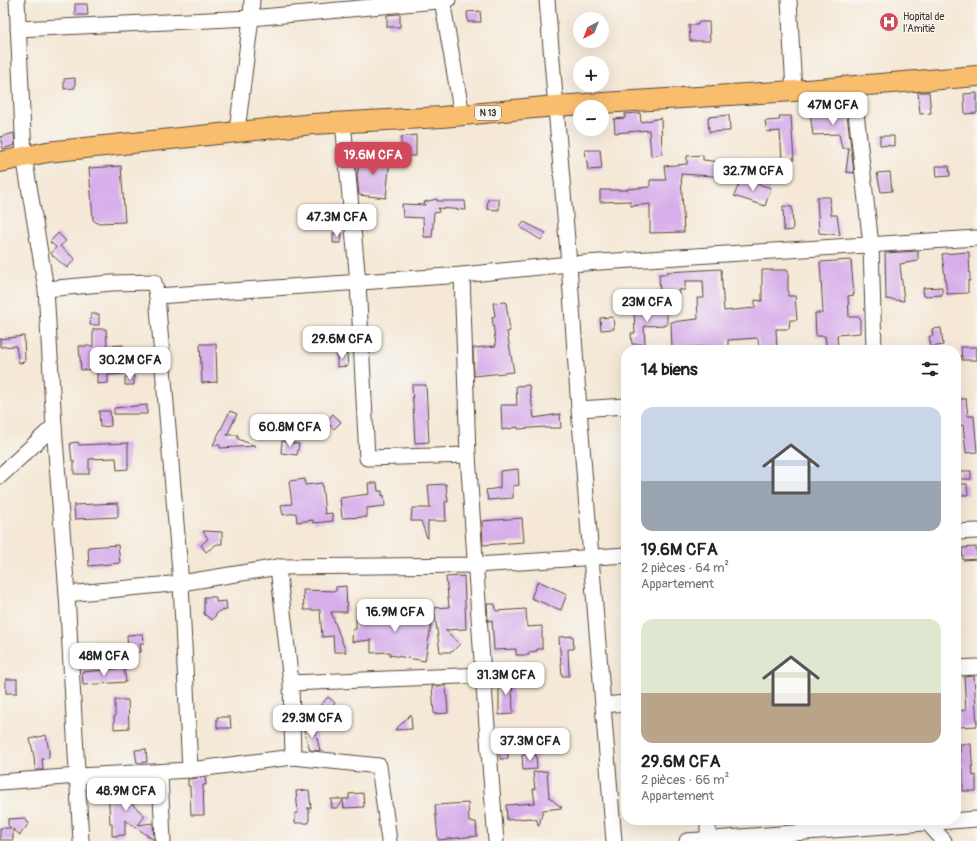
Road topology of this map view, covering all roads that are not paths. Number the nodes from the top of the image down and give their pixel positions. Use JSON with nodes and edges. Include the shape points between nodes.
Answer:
{"nodes":[{"id":1,"x":17,"y":0,"type":"edge"},
{"id":2,"x":252,"y":0,"type":"edge"},
{"id":3,"x":444,"y":0,"type":"edge"},
{"id":4,"x":547,"y":0,"type":"edge"},
{"id":5,"x":789,"y":0,"type":"edge"},
{"id":6,"x":251,"y":18,"type":"junction"},
{"id":7,"x":18,"y":29,"type":"junction"},
{"id":8,"x":977,"y":76,"type":"edge"},
{"id":9,"x":853,"y":86,"type":"junction"},
{"id":10,"x":794,"y":91,"type":"junction"},
{"id":11,"x":555,"y":106,"type":"junction"},
{"id":12,"x":462,"y":116,"type":"junction"},
{"id":13,"x":343,"y":122,"type":"junction"},
{"id":14,"x":236,"y":132,"type":"junction"},
{"id":15,"x":24,"y":156,"type":"junction"},
{"id":16,"x":0,"y":162,"type":"edge"},
{"id":17,"x":977,"y":238,"type":"edge"},
{"id":18,"x":871,"y":245,"type":"junction"},
{"id":19,"x":569,"y":264,"type":"junction"},
{"id":20,"x":462,"y":274,"type":"junction"},
{"id":21,"x":358,"y":282,"type":"junction"},
{"id":22,"x":46,"y":289,"type":"junction"},
{"id":23,"x":157,"y":296,"type":"junction"},
{"id":24,"x":874,"y":345,"type":"edge"},
{"id":25,"x":621,"y":406,"type":"edge"},
{"id":26,"x":579,"y":409,"type":"junction"},
{"id":27,"x":54,"y":426,"type":"junction"},
{"id":28,"x":468,"y":455,"type":"junction"},
{"id":29,"x":0,"y":476,"type":"edge"},
{"id":30,"x":977,"y":531,"type":"edge"},
{"id":31,"x":961,"y":532,"type":"edge"},
{"id":32,"x":621,"y":555,"type":"edge"},
{"id":33,"x":591,"y":557,"type":"junction"},
{"id":34,"x":476,"y":565,"type":"junction"},
{"id":35,"x":278,"y":567,"type":"junction"},
{"id":36,"x":181,"y":583,"type":"junction"},
{"id":37,"x":67,"y":594,"type":"junction"},
{"id":38,"x":977,"y":667,"type":"edge"},
{"id":39,"x":961,"y":668,"type":"edge"},
{"id":40,"x":483,"y":675,"type":"junction"},
{"id":41,"x":291,"y":683,"type":"junction"},
{"id":42,"x":621,"y":703,"type":"edge"},
{"id":43,"x":603,"y":705,"type":"junction"},
{"id":44,"x":293,"y":757,"type":"junction"},
{"id":45,"x":190,"y":770,"type":"junction"},
{"id":46,"x":160,"y":772,"type":"junction"},
{"id":47,"x":78,"y":776,"type":"junction"},
{"id":48,"x":0,"y":782,"type":"edge"},
{"id":49,"x":977,"y":819,"type":"edge"},
{"id":50,"x":961,"y":820,"type":"edge"},
{"id":51,"x":708,"y":825,"type":"edge"},
{"id":52,"x":886,"y":825,"type":"edge"},
{"id":53,"x":930,"y":825,"type":"edge"},
{"id":54,"x":792,"y":837,"type":"edge"},
{"id":55,"x":708,"y":840,"type":"junction"},
{"id":56,"x":81,"y":841,"type":"edge"},
{"id":57,"x":163,"y":841,"type":"edge"},
{"id":58,"x":389,"y":841,"type":"edge"},
{"id":59,"x":496,"y":841,"type":"edge"},
{"id":60,"x":614,"y":841,"type":"edge"},
{"id":61,"x":687,"y":841,"type":"edge"},
{"id":62,"x":944,"y":841,"type":"edge"}],
"edges":[{"from":1,"to":7,"type":"street"},
{"from":2,"to":6,"type":"street"},
{"from":3,"to":6,"type":"street"},
{"from":3,"to":12,"type":"street"},
{"from":4,"to":11,"type":"street"},
{"from":5,"to":10,"type":"street"},
{"from":6,"to":7,"type":"street"},
{"from":6,"to":14,"type":"street"},
{"from":7,"to":15,"type":"street"},
{"from":8,"to":9,"type":"main road","number":"N 13"},
{"from":9,"to":10,"type":"main road","number":"N 13"},
{"from":9,"to":18,"type":"street"},
{"from":10,"to":11,"type":"main road","number":"N 13"},
{"from":11,"to":12,"type":"main road","number":"N 13"},
{"from":11,"to":19,"type":"street"},
{"from":12,"to":13,"type":"main road","number":"N 13"},
{"from":13,"to":14,"type":"main road","number":"N 13"},
{"from":13,"to":21,"type":"street"},
{"from":14,"to":15,"type":"main road","number":"N 13"},
{"from":15,"to":16,"type":"main road","number":"N 13"},
{"from":15,"to":22,"type":"street"},
{"from":17,"to":18,"type":"street"},
{"from":18,"to":19,"type":"street"},
{"from":18,"to":24,"type":"street"},
{"from":19,"to":20,"type":"street"},
{"from":19,"to":26,"type":"street"},
{"from":20,"to":21,"type":"street"},
{"from":20,"to":28,"type":"street"},
{"from":21,"to":23,"type":"street"},
{"from":21,"to":28,"type":"street","via":[[367,458]]},
{"from":22,"to":23,"type":"street","via":[[154,282]]},
{"from":22,"to":27,"type":"street"},
{"from":23,"to":36,"type":"street"},
{"from":25,"to":26,"type":"street"},
{"from":26,"to":33,"type":"street"},
{"from":27,"to":29,"type":"street"},
{"from":27,"to":37,"type":"street"},
{"from":28,"to":34,"type":"street"},
{"from":30,"to":31,"type":"street"},
{"from":32,"to":33,"type":"street"},
{"from":33,"to":34,"type":"street"},
{"from":33,"to":43,"type":"street"},
{"from":34,"to":35,"type":"street"},
{"from":34,"to":40,"type":"street"},
{"from":35,"to":36,"type":"street"},
{"from":35,"to":41,"type":"street"},
{"from":36,"to":37,"type":"street"},
{"from":36,"to":45,"type":"street"},
{"from":37,"to":47,"type":"street"},
{"from":38,"to":39,"type":"street"},
{"from":40,"to":41,"type":"street"},
{"from":40,"to":59,"type":"street"},
{"from":41,"to":44,"type":"street"},
{"from":42,"to":43,"type":"street"},
{"from":43,"to":60,"type":"street"},
{"from":44,"to":45,"type":"street"},
{"from":44,"to":58,"type":"street","via":[[379,766]]},
{"from":45,"to":46,"type":"street"},
{"from":46,"to":47,"type":"street"},
{"from":46,"to":57,"type":"street"},
{"from":47,"to":48,"type":"street"},
{"from":47,"to":56,"type":"street"},
{"from":49,"to":50,"type":"street"},
{"from":51,"to":55,"type":"street"},
{"from":52,"to":54,"type":"street"},
{"from":53,"to":62,"type":"street"},
{"from":54,"to":55,"type":"street"},
{"from":55,"to":61,"type":"street"}]}
